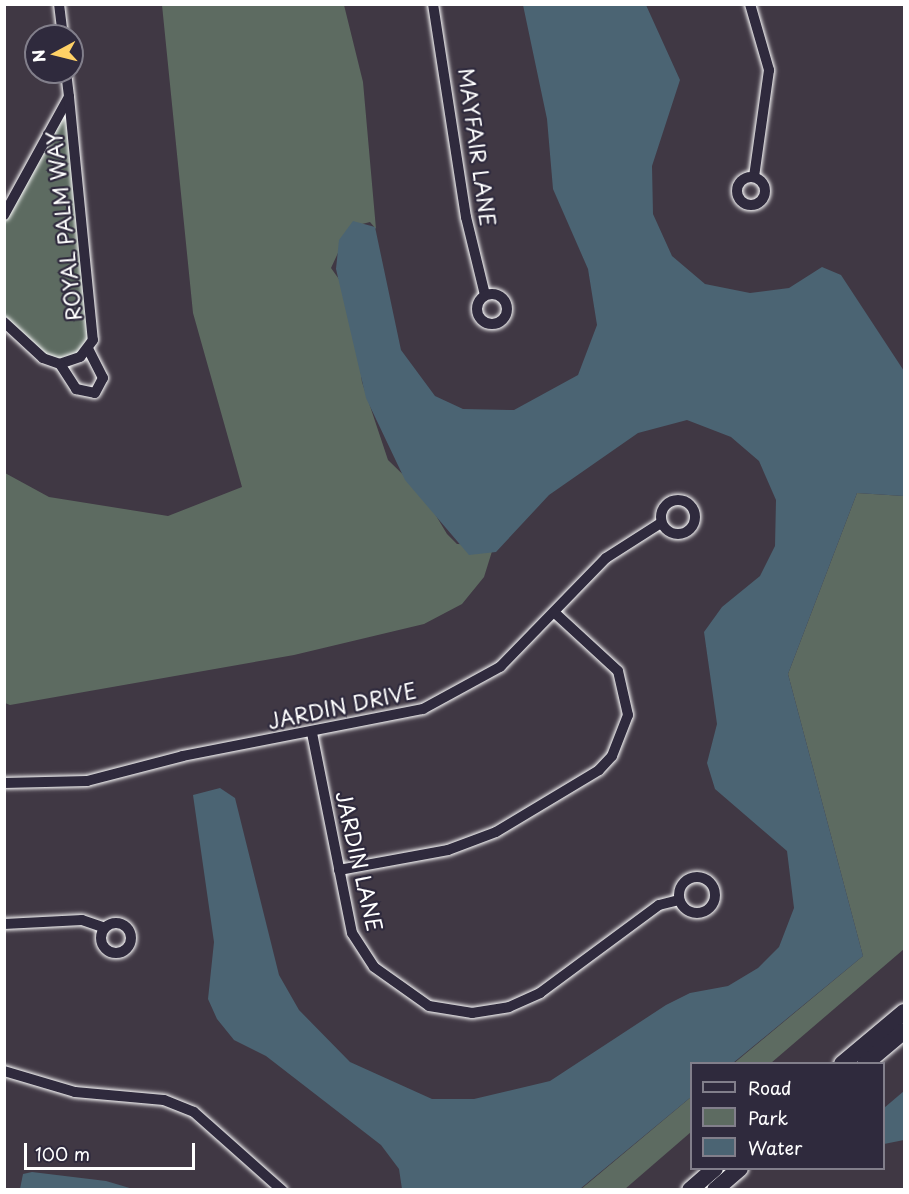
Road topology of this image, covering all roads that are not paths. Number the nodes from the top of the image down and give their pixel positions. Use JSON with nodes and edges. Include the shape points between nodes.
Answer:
{"nodes":[{"id":1,"x":59,"y":4,"type":"edge"},
{"id":2,"x":434,"y":4,"type":"edge"},
{"id":3,"x":750,"y":4,"type":"edge"},
{"id":4,"x":62,"y":24,"type":"edge"},
{"id":5,"x":67,"y":84,"type":"edge"},
{"id":6,"x":69,"y":97,"type":"junction"},
{"id":7,"x":754,"y":177,"type":"dead end"},
{"id":8,"x":4,"y":215,"type":"edge"},
{"id":9,"x":485,"y":295,"type":"dead end"},
{"id":10,"x":4,"y":322,"type":"edge"},
{"id":11,"x":89,"y":350,"type":"junction"},
{"id":12,"x":60,"y":364,"type":"junction"},
{"id":13,"x":661,"y":523,"type":"dead end"},
{"id":14,"x":555,"y":614,"type":"junction"},
{"id":15,"x":312,"y":734,"type":"junction"},
{"id":16,"x":4,"y":783,"type":"edge"},
{"id":17,"x":339,"y":870,"type":"junction"},
{"id":18,"x":679,"y":900,"type":"dead end"},
{"id":19,"x":4,"y":924,"type":"edge"},
{"id":20,"x":105,"y":928,"type":"dead end"},
{"id":21,"x":904,"y":1012,"type":"edge"},
{"id":22,"x":904,"y":1031,"type":"edge"},
{"id":23,"x":844,"y":1062,"type":"edge"},
{"id":24,"x":868,"y":1062,"type":"edge"},
{"id":25,"x":4,"y":1071,"type":"edge"},
{"id":26,"x":713,"y":1170,"type":"edge"},
{"id":27,"x":738,"y":1170,"type":"edge"},
{"id":28,"x":282,"y":1190,"type":"edge"},
{"id":29,"x":690,"y":1190,"type":"edge"},
{"id":30,"x":715,"y":1190,"type":"edge"}],
"edges":[{"from":1,"to":4,"type":"street"},
{"from":2,"to":9,"type":"street","name":"MAYFAIR LANE","via":[[466,217]]},
{"from":3,"to":7,"type":"street","via":[[769,70]]},
{"from":5,"to":6,"type":"street","name":"ROYAL PALM WAY"},
{"from":6,"to":8,"type":"street","name":"ROYAL PALM WAY"},
{"from":6,"to":11,"type":"street","name":"ROYAL PALM WAY","via":[[94,327]]},
{"from":10,"to":12,"type":"street","name":"ROYAL PALM WAY","via":[[43,357]]},
{"from":11,"to":12,"type":"street","name":"ROYAL PALM WAY"},
{"from":11,"to":12,"type":"street","name":"ROYAL PALM WAY","via":[[103,378],[95,393],[76,389]]},
{"from":13,"to":14,"type":"street","name":"JARDIN DRIVE","via":[[619,547]]},
{"from":14,"to":15,"type":"street","name":"JARDIN DRIVE","via":[[500,667],[423,710]]},
{"from":14,"to":17,"type":"street","via":[[618,671],[628,715],[612,756],[599,770],[506,827],[448,850]]},
{"from":15,"to":16,"type":"street","name":"JARDIN DRIVE","via":[[183,756],[87,781]]},
{"from":15,"to":17,"type":"street","name":"JARDIN LANE"},
{"from":17,"to":18,"type":"street","name":"JARDIN LANE","via":[[352,933],[374,967],[429,1006],[472,1013],[508,1007],[540,993],[659,905]]},
{"from":19,"to":20,"type":"street","via":[[82,921]]},
{"from":21,"to":23,"type":"street"},
{"from":22,"to":24,"type":"street"},
{"from":25,"to":28,"type":"street","via":[[75,1092],[164,1100],[194,1112]]},
{"from":26,"to":29,"type":"street"},
{"from":27,"to":30,"type":"street"}]}
